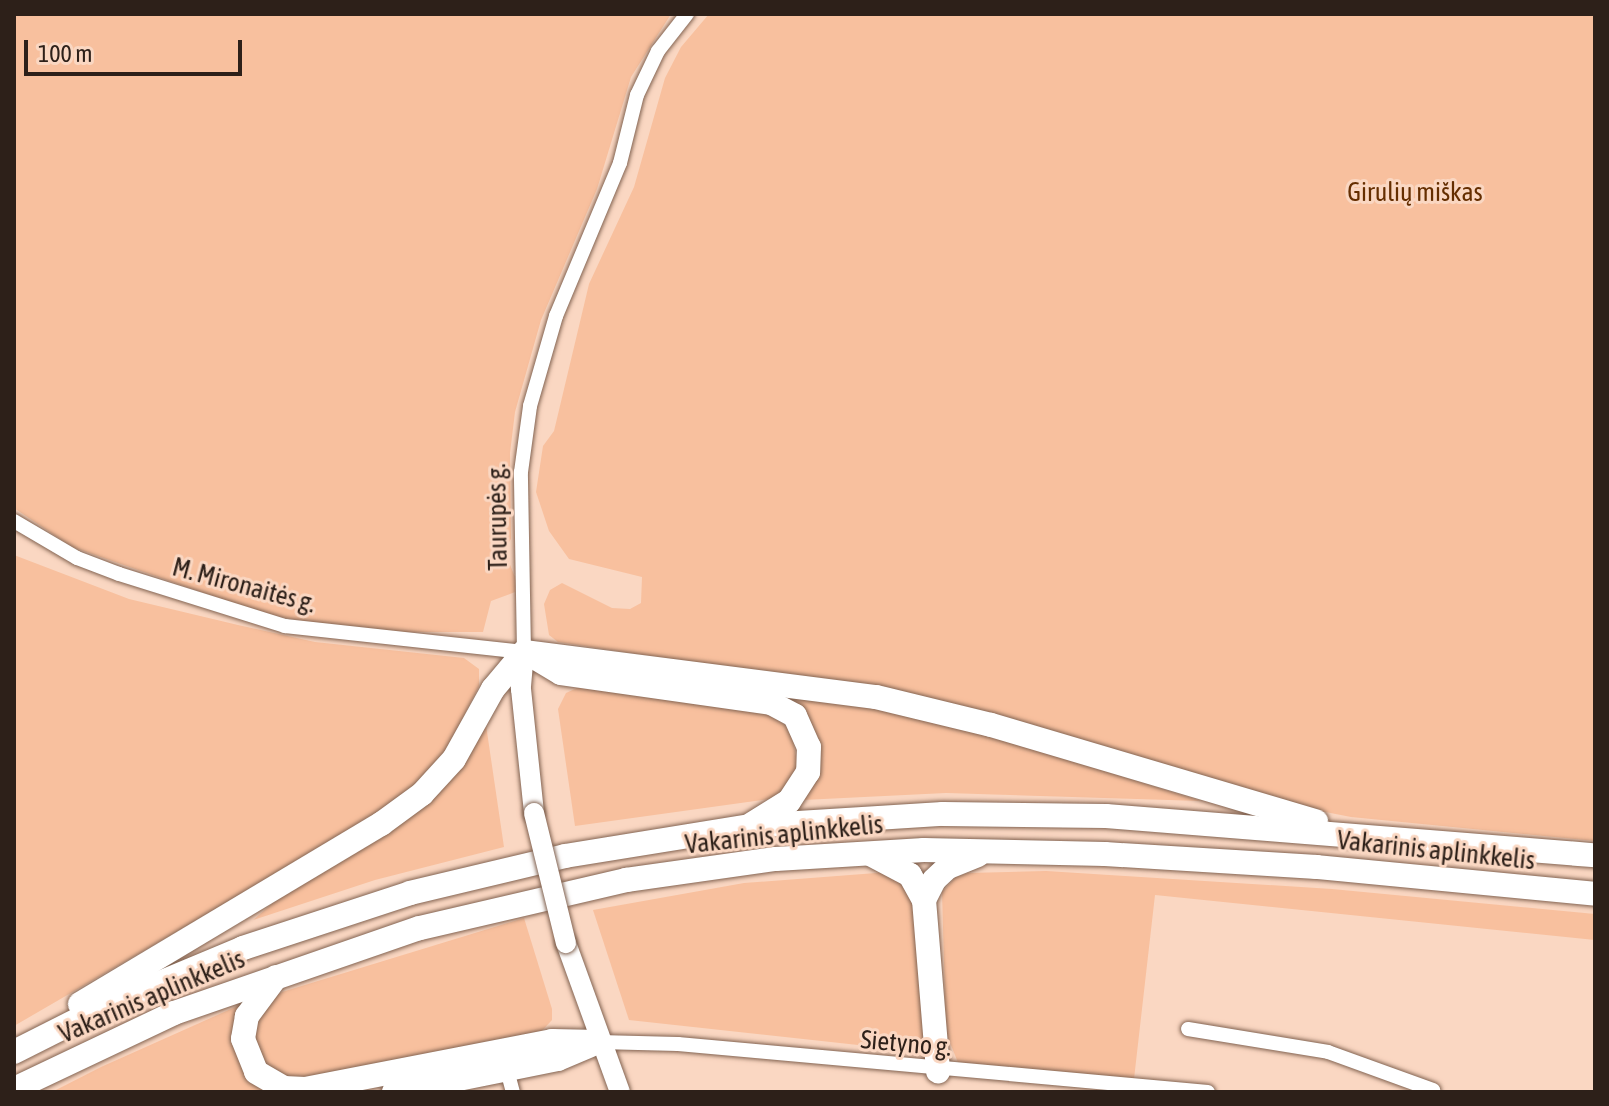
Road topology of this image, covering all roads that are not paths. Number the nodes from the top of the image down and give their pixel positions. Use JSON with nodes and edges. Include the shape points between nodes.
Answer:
{"nodes":[{"id":1,"x":687,"y":14,"type":"edge"},
{"id":2,"x":14,"y":521,"type":"edge"},
{"id":3,"x":524,"y":652,"type":"junction"},
{"id":4,"x":750,"y":826,"type":"junction"},
{"id":5,"x":1361,"y":834,"type":"junction"},
{"id":6,"x":991,"y":849,"type":"junction"},
{"id":7,"x":868,"y":853,"type":"junction"},
{"id":8,"x":1595,"y":855,"type":"edge"},
{"id":9,"x":1595,"y":894,"type":"edge"},
{"id":10,"x":924,"y":900,"type":"junction"},
{"id":11,"x":279,"y":975,"type":"junction"},
{"id":12,"x":1188,"y":1029,"type":"dead end"},
{"id":13,"x":599,"y":1042,"type":"junction"},
{"id":14,"x":17,"y":1050,"type":"edge"},
{"id":15,"x":938,"y":1071,"type":"junction"},
{"id":16,"x":510,"y":1081,"type":"edge"},
{"id":17,"x":14,"y":1089,"type":"edge"},
{"id":18,"x":1433,"y":1091,"type":"edge"},
{"id":19,"x":394,"y":1092,"type":"edge"},
{"id":20,"x":620,"y":1092,"type":"edge"},
{"id":21,"x":1208,"y":1092,"type":"edge"}],
"edges":[{"from":1,"to":3,"type":"street","name":"Taurupės g.","via":[[647,72],[611,188],[570,279],[539,369],[521,472]]},
{"from":2,"to":3,"type":"street","name":"M. Mironaitės g.","via":[[91,564],[285,626]]},
{"from":3,"to":4,"type":"highway","via":[[561,673],[771,703],[795,716],[809,747],[808,772],[789,801]]},
{"from":3,"to":5,"type":"highway","via":[[876,697],[991,725]]},
{"from":3,"to":13,"type":"main road","name":"Taurupės g.","bridge":true,"via":[[522,703],[534,813],[566,943]]},
{"from":3,"to":14,"type":"highway","via":[[493,689],[454,759],[422,794],[381,824],[83,1001]]},
{"from":4,"to":5,"type":"highway","name":"Vakarinis aplinkkelis","via":[[943,814],[1106,816]]},
{"from":4,"to":14,"type":"highway","name":"Vakarinis aplinkkelis","via":[[580,853],[410,893],[243,948]]},
{"from":5,"to":8,"type":"highway","name":"Vakarinis aplinkkelis"},
{"from":6,"to":7,"type":"highway","name":"Vakarinis aplinkkelis"},
{"from":6,"to":9,"type":"highway","name":"Vakarinis aplinkkelis","via":[[1317,867]]},
{"from":6,"to":10,"type":"highway","via":[[948,867]]},
{"from":7,"to":10,"type":"highway","via":[[910,875]]},
{"from":7,"to":11,"type":"highway","name":"Vakarinis aplinkkelis","via":[[776,859],[626,880],[420,928]]},
{"from":10,"to":15,"type":"highway"},
{"from":11,"to":13,"type":"highway","via":[[247,1016],[243,1039],[256,1072],[284,1088],[305,1089],[552,1041]]},
{"from":11,"to":17,"type":"highway","name":"Vakarinis aplinkkelis","via":[[174,1013]]},
{"from":12,"to":18,"type":"street","via":[[1328,1052]]},
{"from":13,"to":15,"type":"street","name":"Sietyno g.","via":[[678,1044]]},
{"from":13,"to":16,"type":"highway"},
{"from":13,"to":20,"type":"main road","name":"Taurupės g."},
{"from":15,"to":21,"type":"street","name":"Sietyno g."},
{"from":16,"to":19,"type":"highway"}]}
